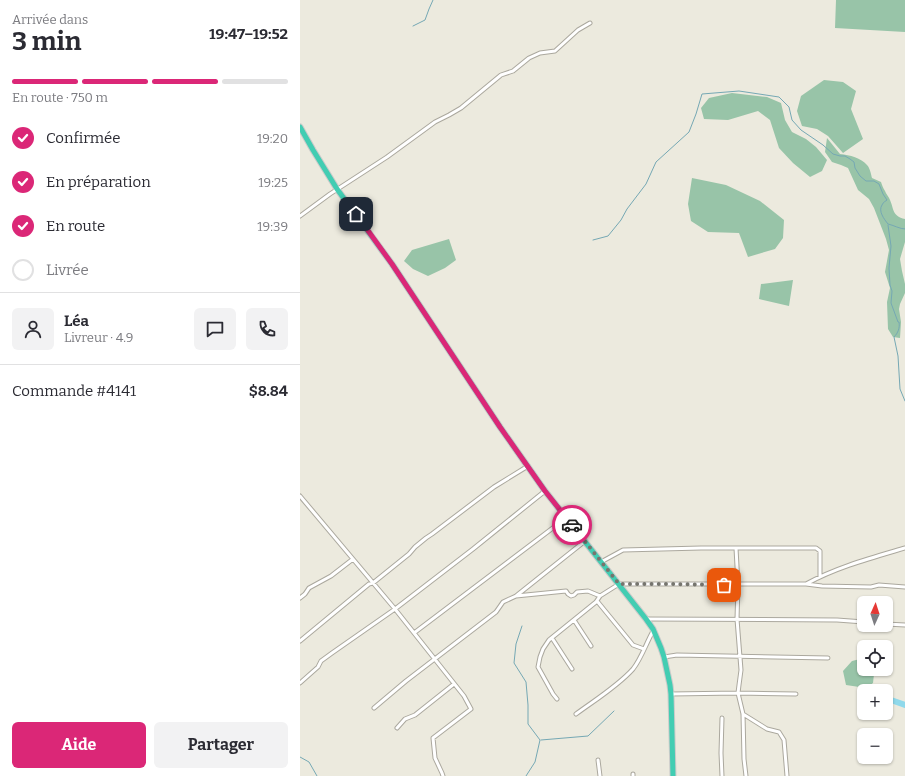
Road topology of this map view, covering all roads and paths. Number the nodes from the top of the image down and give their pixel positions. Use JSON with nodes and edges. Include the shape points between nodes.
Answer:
{"nodes":[{"id":1,"x":590,"y":23,"type":"dead end"},
{"id":2,"x":300,"y":127,"type":"edge"},
{"id":3,"x":337,"y":189,"type":"junction"},
{"id":4,"x":300,"y":216,"type":"edge"},
{"id":5,"x":528,"y":466,"type":"junction"},
{"id":6,"x":545,"y":491,"type":"junction"},
{"id":7,"x":300,"y":496,"type":"edge"},
{"id":8,"x":566,"y":518,"type":"junction"},
{"id":9,"x":585,"y":541,"type":"junction"},
{"id":10,"x":736,"y":548,"type":"junction"},
{"id":11,"x":905,"y":548,"type":"edge"},
{"id":12,"x":353,"y":559,"type":"junction"},
{"id":13,"x":601,"y":562,"type":"junction"},
{"id":14,"x":820,"y":577,"type":"junction"},
{"id":15,"x":373,"y":583,"type":"junction"},
{"id":16,"x":619,"y":584,"type":"junction"},
{"id":17,"x":806,"y":584,"type":"junction"},
{"id":18,"x":738,"y":585,"type":"junction"},
{"id":19,"x":905,"y":587,"type":"edge"},
{"id":20,"x":516,"y":596,"type":"junction"},
{"id":21,"x":600,"y":596,"type":"junction"},
{"id":22,"x":300,"y":598,"type":"edge"},
{"id":23,"x":597,"y":601,"type":"junction"},
{"id":24,"x":395,"y":609,"type":"junction"},
{"id":25,"x":646,"y":619,"type":"junction"},
{"id":26,"x":736,"y":619,"type":"junction"},
{"id":27,"x":574,"y":620,"type":"junction"},
{"id":28,"x":857,"y":621,"type":"edge"},
{"id":29,"x":893,"y":624,"type":"edge"},
{"id":30,"x":905,"y":625,"type":"edge"},
{"id":31,"x":653,"y":629,"type":"junction"},
{"id":32,"x":414,"y":633,"type":"junction"},
{"id":33,"x":552,"y":638,"type":"junction"},
{"id":34,"x":300,"y":641,"type":"edge"},
{"id":35,"x":591,"y":646,"type":"dead end"},
{"id":36,"x":644,"y":649,"type":"junction"},
{"id":37,"x":664,"y":657,"type":"junction"},
{"id":38,"x":740,"y":657,"type":"junction"},
{"id":39,"x":828,"y":658,"type":"dead end"},
{"id":40,"x":435,"y":659,"type":"junction"},
{"id":41,"x":572,"y":669,"type":"dead end"},
{"id":42,"x":300,"y":683,"type":"edge"},
{"id":43,"x":454,"y":684,"type":"junction"},
{"id":44,"x":738,"y":693,"type":"junction"},
{"id":45,"x":671,"y":694,"type":"junction"},
{"id":46,"x":796,"y":694,"type":"dead end"},
{"id":47,"x":558,"y":699,"type":"dead end"},
{"id":48,"x":374,"y":708,"type":"dead end"},
{"id":49,"x":576,"y":714,"type":"dead end"},
{"id":50,"x":743,"y":714,"type":"junction"},
{"id":51,"x":722,"y":718,"type":"dead end"},
{"id":52,"x":396,"y":728,"type":"dead end"},
{"id":53,"x":598,"y":760,"type":"dead end"},
{"id":54,"x":443,"y":776,"type":"edge"},
{"id":55,"x":600,"y":776,"type":"edge"},
{"id":56,"x":673,"y":776,"type":"edge"},
{"id":57,"x":722,"y":776,"type":"edge"},
{"id":58,"x":746,"y":776,"type":"edge"},
{"id":59,"x":787,"y":776,"type":"edge"}],
"edges":[{"from":1,"to":3,"type":"street","via":[[578,30],[555,51],[529,58],[513,71],[501,76],[461,108],[435,122]]},
{"from":2,"to":3,"type":"highway"},
{"from":3,"to":4,"type":"street"},
{"from":3,"to":5,"type":"highway","via":[[392,264]]},
{"from":5,"to":6,"type":"highway"},
{"from":5,"to":15,"type":"street","via":[[494,487],[426,538]]},
{"from":6,"to":8,"type":"highway"},
{"from":6,"to":24,"type":"street"},
{"from":7,"to":12,"type":"street"},
{"from":8,"to":9,"type":"highway"},
{"from":8,"to":32,"type":"street"},
{"from":9,"to":13,"type":"highway"},
{"from":9,"to":20,"type":"street"},
{"from":10,"to":13,"type":"street","via":[[623,550]]},
{"from":10,"to":14,"type":"street","via":[[816,548],[820,551]]},
{"from":10,"to":18,"type":"street"},
{"from":11,"to":14,"type":"street","via":[[863,560]]},
{"from":12,"to":15,"type":"street"},
{"from":12,"to":22,"type":"street","via":[[331,576],[309,588]]},
{"from":13,"to":16,"type":"highway"},
{"from":14,"to":17,"type":"street"},
{"from":15,"to":24,"type":"street"},
{"from":15,"to":34,"type":"street"},
{"from":16,"to":18,"type":"street"},
{"from":16,"to":21,"type":"street"},
{"from":16,"to":25,"type":"highway"},
{"from":17,"to":18,"type":"street"},
{"from":17,"to":19,"type":"street"},
{"from":18,"to":26,"type":"street"},
{"from":20,"to":21,"type":"street","via":[[566,591],[571,596],[577,592],[588,591]]},
{"from":20,"to":40,"type":"street","via":[[503,602],[496,612]]},
{"from":21,"to":23,"type":"street"},
{"from":23,"to":27,"type":"street"},
{"from":23,"to":36,"type":"street","via":[[633,645]]},
{"from":24,"to":32,"type":"street"},
{"from":24,"to":42,"type":"street","via":[[332,653]]},
{"from":25,"to":26,"type":"street"},
{"from":25,"to":31,"type":"highway"},
{"from":26,"to":28,"type":"street"},
{"from":26,"to":38,"type":"street"},
{"from":27,"to":33,"type":"street"},
{"from":27,"to":35,"type":"street"},
{"from":29,"to":30,"type":"street"},
{"from":31,"to":36,"type":"street"},
{"from":31,"to":37,"type":"highway"},
{"from":32,"to":40,"type":"street"},
{"from":33,"to":41,"type":"street"},
{"from":33,"to":47,"type":"street","via":[[543,649],[538,668],[552,694]]},
{"from":36,"to":49,"type":"street","via":[[633,668],[614,686]]},
{"from":37,"to":38,"type":"street"},
{"from":37,"to":45,"type":"highway"},
{"from":38,"to":39,"type":"street"},
{"from":38,"to":44,"type":"street"},
{"from":40,"to":43,"type":"street"},
{"from":40,"to":48,"type":"street"},
{"from":43,"to":52,"type":"street"},
{"from":43,"to":54,"type":"street","via":[[471,709],[433,738],[435,758]]},
{"from":44,"to":45,"type":"street"},
{"from":44,"to":46,"type":"street"},
{"from":44,"to":50,"type":"street"},
{"from":45,"to":56,"type":"highway"},
{"from":50,"to":58,"type":"street"},
{"from":50,"to":59,"type":"street","via":[[767,729],[780,732],[784,740]]},
{"from":51,"to":57,"type":"street"},
{"from":53,"to":55,"type":"street"}]}
